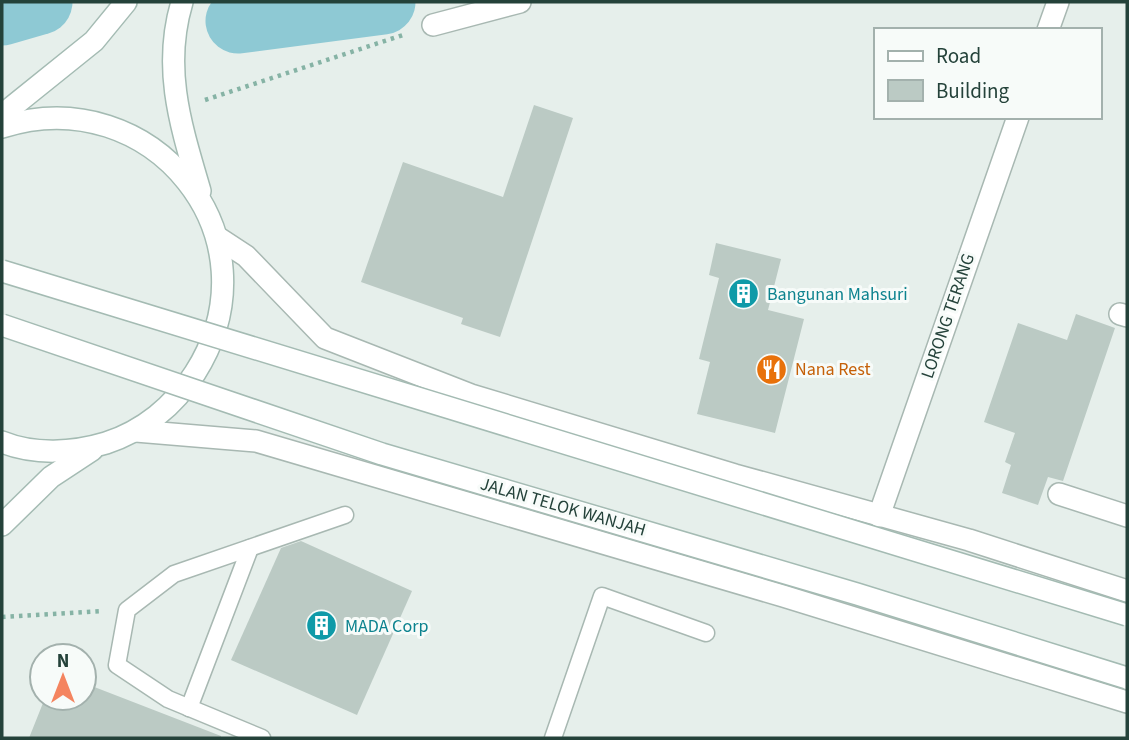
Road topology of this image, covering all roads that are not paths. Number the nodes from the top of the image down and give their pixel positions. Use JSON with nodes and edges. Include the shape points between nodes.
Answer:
{"nodes":[{"id":1,"x":126,"y":2,"type":"edge"},
{"id":2,"x":182,"y":2,"type":"edge"},
{"id":3,"x":520,"y":2,"type":"edge"},
{"id":4,"x":1058,"y":2,"type":"edge"},
{"id":5,"x":433,"y":25,"type":"road end"},
{"id":6,"x":1049,"y":28,"type":"edge"},
{"id":7,"x":2,"y":116,"type":"edge"},
{"id":8,"x":1017,"y":119,"type":"edge"},
{"id":9,"x":2,"y":127,"type":"edge"},
{"id":10,"x":203,"y":203,"type":"junction"},
{"id":11,"x":217,"y":237,"type":"junction"},
{"id":12,"x":2,"y":271,"type":"edge"},
{"id":13,"x":2,"y":325,"type":"edge"},
{"id":14,"x":129,"y":434,"type":"junction"},
{"id":15,"x":2,"y":442,"type":"edge"},
{"id":16,"x":1059,"y":494,"type":"dead end"},
{"id":17,"x":345,"y":515,"type":"dead end"},
{"id":18,"x":879,"y":516,"type":"junction"},
{"id":19,"x":1127,"y":516,"type":"edge"},
{"id":20,"x":2,"y":525,"type":"edge"},
{"id":21,"x":250,"y":548,"type":"junction"},
{"id":22,"x":1127,"y":591,"type":"edge"},
{"id":23,"x":1127,"y":615,"type":"edge"},
{"id":24,"x":706,"y":633,"type":"dead end"},
{"id":25,"x":1127,"y":678,"type":"edge"},
{"id":26,"x":1127,"y":702,"type":"edge"},
{"id":27,"x":190,"y":708,"type":"junction"},
{"id":28,"x":262,"y":738,"type":"edge"},
{"id":29,"x":553,"y":738,"type":"edge"}],
"edges":[{"from":1,"to":7,"type":"main road","via":[[94,41]]},
{"from":2,"to":10,"type":"main road","via":[[176,32],[176,110]]},
{"from":3,"to":5,"type":"main road"},
{"from":4,"to":6,"type":"main road"},
{"from":8,"to":18,"type":"main road","name":"LORONG TERANG"},
{"from":9,"to":10,"type":"main road","via":[[28,118],[80,118],[129,133],[172,163]]},
{"from":10,"to":11,"type":"main road"},
{"from":11,"to":14,"type":"main road","via":[[224,293],[211,348],[180,396]]},
{"from":11,"to":18,"type":"main road","via":[[246,256],[325,338],[471,395]]},
{"from":12,"to":23,"type":"main road","bridge":true},
{"from":13,"to":25,"type":"main road","name":"JALAN TELOK WANJAH","bridge":true,"via":[[382,454]]},
{"from":14,"to":15,"type":"main road","via":[[86,449],[48,451]]},
{"from":14,"to":20,"type":"main road","via":[[84,453],[51,477]]},
{"from":14,"to":26,"type":"main road","via":[[256,440]]},
{"from":16,"to":19,"type":"main road"},
{"from":17,"to":21,"type":"lane"},
{"from":18,"to":22,"type":"main road"},
{"from":21,"to":27,"type":"lane"},
{"from":21,"to":27,"type":"lane","via":[[174,574],[127,610],[117,665]]},
{"from":24,"to":29,"type":"lane","via":[[602,596]]},
{"from":27,"to":28,"type":"lane"}]}
